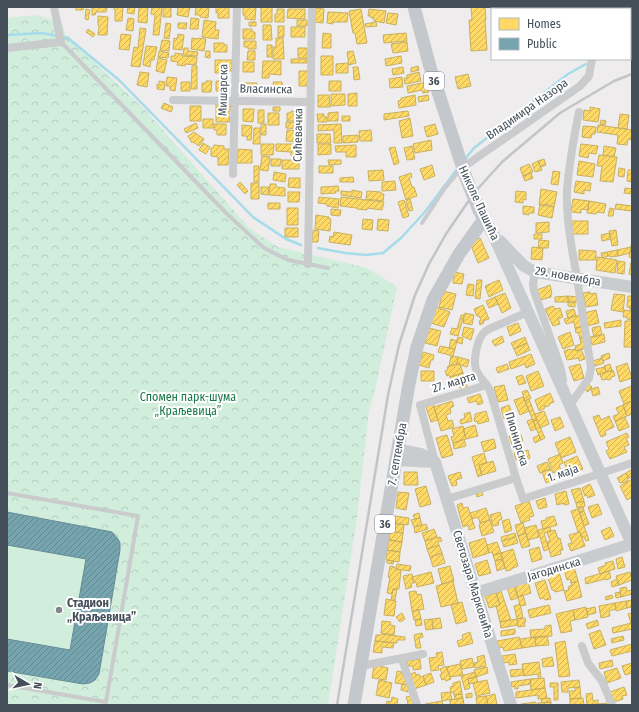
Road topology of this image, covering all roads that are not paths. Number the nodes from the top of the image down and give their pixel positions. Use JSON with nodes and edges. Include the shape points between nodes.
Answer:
{"nodes":[{"id":1,"x":54,"y":7,"type":"edge"},
{"id":2,"x":236,"y":7,"type":"edge"},
{"id":3,"x":312,"y":7,"type":"edge"},
{"id":4,"x":414,"y":7,"type":"edge"},
{"id":5,"x":61,"y":42,"type":"junction"},
{"id":6,"x":7,"y":48,"type":"edge"},
{"id":7,"x":592,"y":60,"type":"edge"},
{"id":8,"x":173,"y":100,"type":"dead end"},
{"id":9,"x":234,"y":100,"type":"junction"},
{"id":10,"x":311,"y":102,"type":"junction"},
{"id":11,"x":579,"y":112,"type":"dead end"},
{"id":12,"x":462,"y":169,"type":"junction"},
{"id":13,"x":232,"y":174,"type":"dead end"},
{"id":14,"x":482,"y":214,"type":"junction"},
{"id":15,"x":422,"y":224,"type":"dead end"},
{"id":16,"x":493,"y":234,"type":"junction"},
{"id":17,"x":308,"y":264,"type":"junction"},
{"id":18,"x":328,"y":268,"type":"dead end"},
{"id":19,"x":535,"y":272,"type":"junction"},
{"id":20,"x":577,"y":279,"type":"junction"},
{"id":21,"x":632,"y":287,"type":"edge"},
{"id":22,"x":528,"y":312,"type":"junction"},
{"id":23,"x":487,"y":385,"type":"junction"},
{"id":24,"x":564,"y":392,"type":"junction"},
{"id":25,"x":420,"y":405,"type":"joint"},
{"id":26,"x":570,"y":405,"type":"junction"},
{"id":27,"x":397,"y":454,"type":"junction"},
{"id":28,"x":435,"y":462,"type":"junction"},
{"id":29,"x":632,"y":463,"type":"edge"},
{"id":30,"x":600,"y":474,"type":"junction"},
{"id":31,"x":516,"y":478,"type":"junction"},
{"id":32,"x":7,"y":493,"type":"edge"},
{"id":33,"x":447,"y":499,"type":"junction"},
{"id":34,"x":632,"y":544,"type":"edge"},
{"id":35,"x":476,"y":593,"type":"junction"},
{"id":36,"x":582,"y":646,"type":"dead end"},
{"id":37,"x":423,"y":654,"type":"dead end"},
{"id":38,"x":402,"y":658,"type":"junction"},
{"id":39,"x":361,"y":666,"type":"junction"},
{"id":40,"x":7,"y":685,"type":"edge"},
{"id":41,"x":354,"y":705,"type":"edge"},
{"id":42,"x":417,"y":705,"type":"edge"},
{"id":43,"x":511,"y":705,"type":"edge"},
{"id":44,"x":612,"y":705,"type":"edge"}],
"edges":[{"from":1,"to":5,"type":"street"},
{"from":2,"to":9,"type":"street","name":"Мишарска"},
{"from":3,"to":10,"type":"street","name":"Сићевачка"},
{"from":4,"to":12,"type":"main road","name":"Николе Пашића","number":"36"},
{"from":5,"to":6,"type":"street"},
{"from":5,"to":17,"type":"lane","via":[[226,213],[264,248],[288,260]]},
{"from":7,"to":12,"type":"street","name":"Владимира Назора","via":[[589,76],[580,86]]},
{"from":8,"to":9,"type":"street","name":"Власинска"},
{"from":9,"to":10,"type":"street","name":"Власинска"},
{"from":9,"to":13,"type":"street","name":"Мишарска"},
{"from":10,"to":17,"type":"street","name":"Сићевачка"},
{"from":11,"to":20,"type":"street","via":[[567,191],[569,232]]},
{"from":12,"to":14,"type":"main road","name":"Николе Пашића","number":"36","bridge":true},
{"from":12,"to":15,"type":"lane","via":[[445,188]]},
{"from":14,"to":16,"type":"street","name":"Николе Пашића"},
{"from":14,"to":27,"type":"main road","name":"7. септембра","number":"36","via":[[433,300],[413,363]]},
{"from":16,"to":19,"type":"street","name":"29. новембра","via":[[524,266]]},
{"from":16,"to":22,"type":"street","name":"Николе Пашића"},
{"from":17,"to":18,"type":"lane"},
{"from":19,"to":20,"type":"street","name":"29. новембра"},
{"from":19,"to":24,"type":"street","name":"Николе Пашића","via":[[534,291],[561,369]]},
{"from":20,"to":21,"type":"street","name":"29. новембра"},
{"from":20,"to":26,"type":"street","via":[[591,372]]},
{"from":22,"to":23,"type":"street","name":"27. марта","via":[[489,329],[481,336],[475,364],[480,378]]},
{"from":22,"to":24,"type":"street","name":"Николе Пашића"},
{"from":23,"to":25,"type":"street","name":"27. марта"},
{"from":23,"to":31,"type":"street","name":"Пионирска"},
{"from":24,"to":26,"type":"street","name":"Николе Пашића"},
{"from":25,"to":28,"type":"street","name":"Светозара Марковића"},
{"from":26,"to":30,"type":"street","name":"Николе Пашића"},
{"from":27,"to":28,"type":"street"},
{"from":27,"to":39,"type":"main road","name":"7. септембра","number":"36"},
{"from":28,"to":33,"type":"street","name":"Светозара Марковића"},
{"from":29,"to":30,"type":"street","name":"1. маја"},
{"from":30,"to":31,"type":"street","name":"1. маја","via":[[523,499]]},
{"from":30,"to":34,"type":"street","name":"Николе Пашића"},
{"from":31,"to":33,"type":"street","name":"Пионирска"},
{"from":32,"to":40,"type":"lane","via":[[138,516],[106,702]]},
{"from":33,"to":35,"type":"street","name":"Светозара Марковића"},
{"from":34,"to":35,"type":"street","name":"Јагодинска"},
{"from":35,"to":43,"type":"street","name":"Светозара Марковића"},
{"from":36,"to":44,"type":"street","via":[[588,663],[602,681]]},
{"from":37,"to":38,"type":"street"},
{"from":38,"to":39,"type":"street"},
{"from":38,"to":42,"type":"street"},
{"from":39,"to":41,"type":"main road","name":"7. септембра","number":"36"}]}
